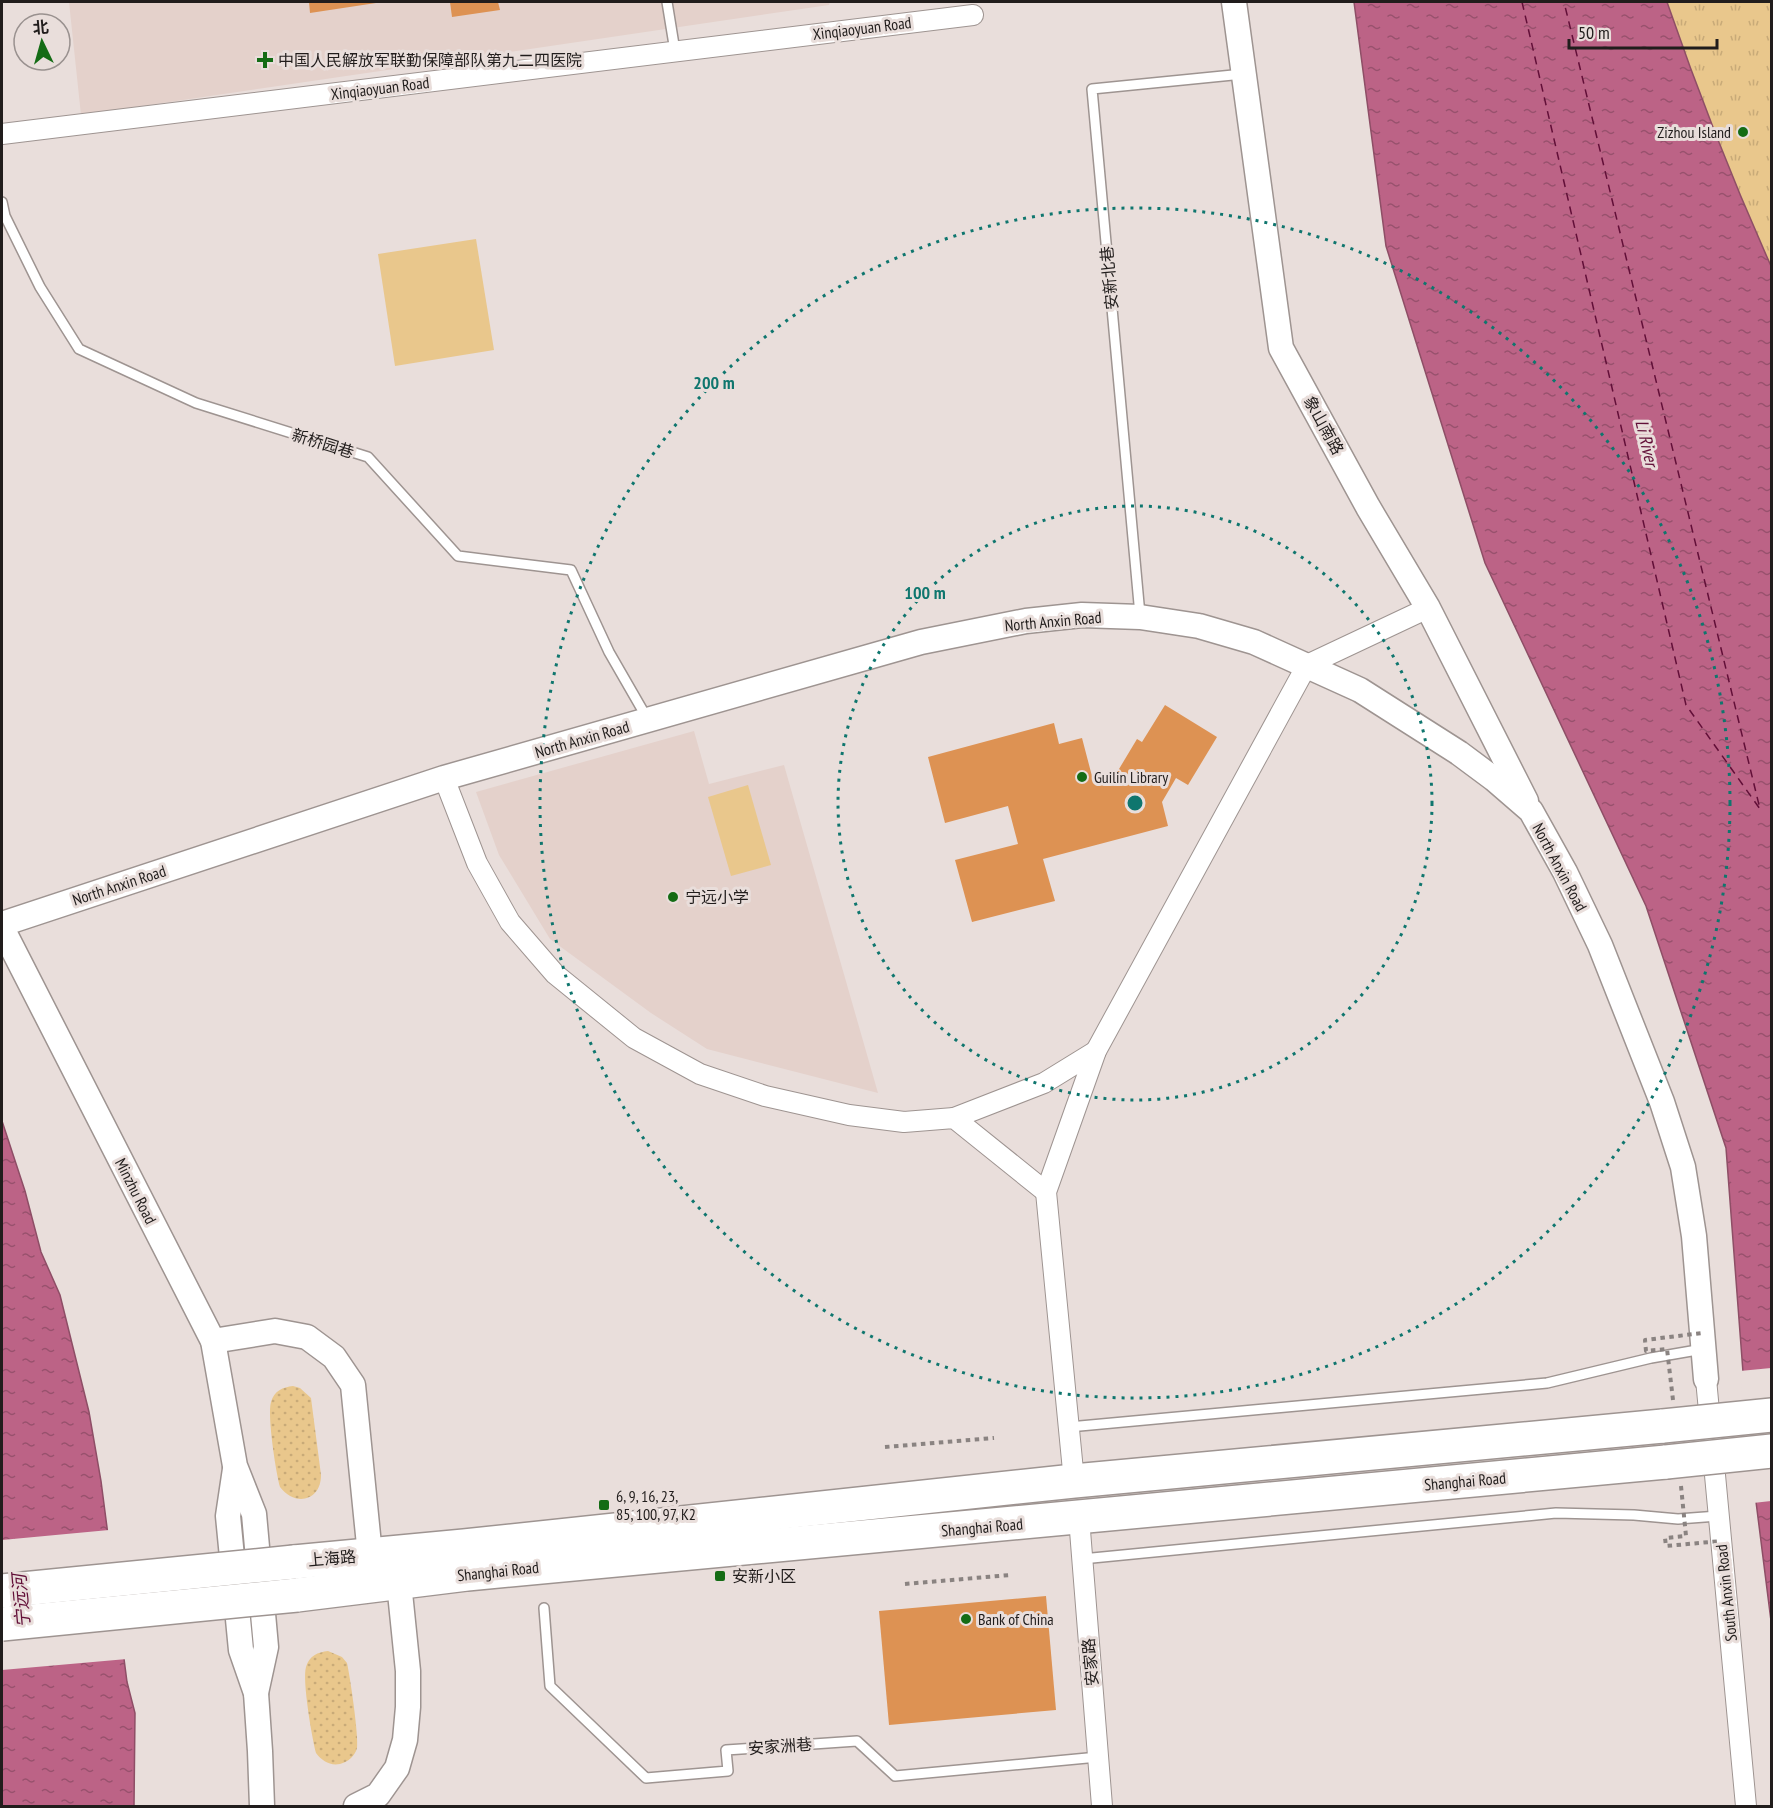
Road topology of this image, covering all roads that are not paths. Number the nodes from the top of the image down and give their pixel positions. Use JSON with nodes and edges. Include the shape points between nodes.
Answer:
{"nodes":[{"id":1,"x":667,"y":2,"type":"edge"},
{"id":2,"x":1234,"y":2,"type":"edge"},
{"id":3,"x":973,"y":15,"type":"dead end"},
{"id":4,"x":675,"y":51,"type":"junction"},
{"id":5,"x":1243,"y":74,"type":"junction"},
{"id":6,"x":2,"y":134,"type":"edge"},
{"id":7,"x":2,"y":201,"type":"edge"},
{"id":8,"x":1428,"y":608,"type":"junction"},
{"id":9,"x":1140,"y":617,"type":"junction"},
{"id":10,"x":1307,"y":664,"type":"junction"},
{"id":11,"x":648,"y":720,"type":"junction"},
{"id":12,"x":444,"y":778,"type":"junction"},
{"id":13,"x":1531,"y":811,"type":"junction"},
{"id":14,"x":2,"y":926,"type":"edge"},
{"id":15,"x":1096,"y":1051,"type":"junction"},
{"id":16,"x":954,"y":1118,"type":"junction"},
{"id":17,"x":1046,"y":1192,"type":"junction"},
{"id":18,"x":213,"y":1341,"type":"junction"},
{"id":19,"x":1702,"y":1341,"type":"junction"},
{"id":20,"x":1706,"y":1379,"type":"joint"},
{"id":21,"x":1772,"y":1415,"type":"edge"},
{"id":22,"x":1069,"y":1427,"type":"junction"},
{"id":23,"x":1772,"y":1451,"type":"edge"},
{"id":24,"x":999,"y":1479,"type":"dead end"},
{"id":25,"x":1074,"y":1481,"type":"junction"},
{"id":26,"x":1718,"y":1516,"type":"junction"},
{"id":27,"x":1079,"y":1518,"type":"junction"},
{"id":28,"x":495,"y":1533,"type":"dead end"},
{"id":29,"x":1015,"y":1534,"type":"dead end"},
{"id":30,"x":370,"y":1555,"type":"junction"},
{"id":31,"x":1082,"y":1559,"type":"junction"},
{"id":32,"x":466,"y":1560,"type":"junction"},
{"id":33,"x":500,"y":1580,"type":"dead end"},
{"id":34,"x":399,"y":1583,"type":"junction"},
{"id":35,"x":2,"y":1591,"type":"edge"},
{"id":36,"x":544,"y":1608,"type":"dead end"},
{"id":37,"x":2,"y":1624,"type":"edge"},
{"id":38,"x":1098,"y":1757,"type":"junction"},
{"id":39,"x":262,"y":1806,"type":"edge"},
{"id":40,"x":356,"y":1806,"type":"edge"},
{"id":41,"x":1102,"y":1806,"type":"edge"},
{"id":42,"x":1746,"y":1806,"type":"edge"}],
"edges":[{"from":1,"to":4,"type":"lane"},
{"from":2,"to":5,"type":"street","name":"象山南路"},
{"from":3,"to":4,"type":"street","name":"Xinqiaoyuan Road"},
{"from":4,"to":6,"type":"street","name":"Xinqiaoyuan Road"},
{"from":5,"to":8,"type":"street","name":"象山南路","via":[[1281,348]]},
{"from":5,"to":9,"type":"lane","name":"安新北巷","via":[[1092,89]]},
{"from":7,"to":11,"type":"lane","name":"新桥园巷","via":[[4,216],[40,287],[79,349],[196,403],[368,457],[458,556],[571,570],[609,652]]},
{"from":8,"to":10,"type":"street"},
{"from":8,"to":13,"type":"street","name":"象山南路"},
{"from":9,"to":10,"type":"street","name":"North Anxin Road","via":[[1199,626],[1254,642]]},
{"from":9,"to":11,"type":"street","name":"North Anxin Road","via":[[1082,615],[975,630]]},
{"from":10,"to":13,"type":"street","name":"North Anxin Road","via":[[1360,690],[1440,741]]},
{"from":10,"to":15,"type":"street"},
{"from":11,"to":12,"type":"street","name":"North Anxin Road"},
{"from":12,"to":14,"type":"street","name":"North Anxin Road"},
{"from":12,"to":16,"type":"street","via":[[477,863],[510,921],[555,974],[634,1038],[699,1074],[765,1096],[849,1115],[904,1122]]},
{"from":13,"to":19,"type":"street","name":"North Anxin Road","via":[[1600,945],[1662,1102],[1683,1167],[1694,1236]]},
{"from":14,"to":18,"type":"street","name":"Minzhu Road"},
{"from":15,"to":16,"type":"street","via":[[1044,1083]]},
{"from":15,"to":17,"type":"street"},
{"from":16,"to":17,"type":"street"},
{"from":17,"to":22,"type":"street"},
{"from":18,"to":30,"type":"street","via":[[275,1331],[308,1337],[334,1357],[353,1385]]},
{"from":18,"to":39,"type":"street","name":"Minzhu Road","via":[[236,1466],[228,1516],[241,1650],[256,1693]]},
{"from":19,"to":20,"type":"street","name":"North Anxin Road"},
{"from":19,"to":22,"type":"lane","via":[[1651,1358],[1547,1383]]},
{"from":20,"to":26,"type":"street","name":"South Anxin Road"},
{"from":21,"to":25,"type":"highway","name":"Shanghai Road","bridge":true},
{"from":22,"to":25,"type":"street"},
{"from":23,"to":27,"type":"highway","name":"Shanghai Road","bridge":true},
{"from":24,"to":25,"type":"lane"},
{"from":25,"to":32,"type":"highway","name":"Shanghai Road"},
{"from":26,"to":31,"type":"lane","via":[[1678,1520],[1556,1513]]},
{"from":26,"to":42,"type":"street","name":"South Anxin Road"},
{"from":27,"to":29,"type":"lane"},
{"from":27,"to":31,"type":"street","name":"安家路"},
{"from":27,"to":32,"type":"highway","name":"Shanghai Road"},
{"from":28,"to":32,"type":"lane"},
{"from":30,"to":32,"type":"highway","name":"上海路"},
{"from":30,"to":35,"type":"highway","name":"上海路","bridge":true},
{"from":31,"to":38,"type":"street","name":"安家路"},
{"from":32,"to":33,"type":"lane"},
{"from":32,"to":34,"type":"highway","name":"Shanghai Road"},
{"from":34,"to":37,"type":"highway","name":"Shanghai Road","bridge":true},
{"from":34,"to":40,"type":"street","via":[[408,1671],[405,1740],[397,1768],[378,1795]]},
{"from":36,"to":38,"type":"lane","name":"安家洲巷","via":[[550,1686],[646,1778],[728,1771],[726,1750],[857,1741],[894,1776]]},
{"from":38,"to":41,"type":"street","name":"安家路"}]}
